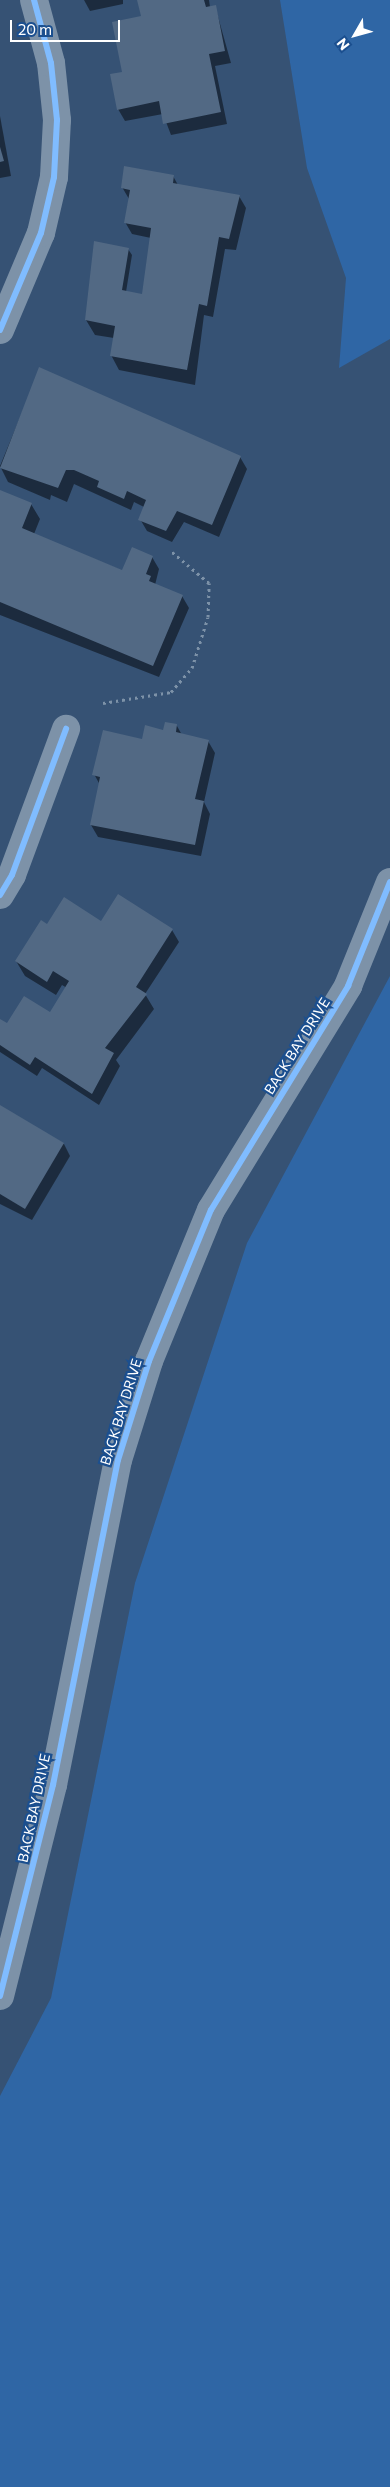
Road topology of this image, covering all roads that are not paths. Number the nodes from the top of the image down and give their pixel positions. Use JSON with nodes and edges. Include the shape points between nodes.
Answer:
{"nodes":[{"id":1,"x":34,"y":0,"type":"edge"},
{"id":2,"x":0,"y":330,"type":"edge"},
{"id":3,"x":66,"y":729,"type":"dead end"},
{"id":4,"x":390,"y":882,"type":"edge"},
{"id":5,"x":0,"y":895,"type":"edge"},
{"id":6,"x":0,"y":1996,"type":"edge"}],
"edges":[{"from":1,"to":2,"type":"street","via":[[51,62],[57,120],[54,177],[41,233]]},
{"from":3,"to":5,"type":"street","via":[[12,875]]},
{"from":4,"to":6,"type":"street","name":"BACK BAY DRIVE","via":[[340,1001],[211,1210],[149,1361],[118,1460],[53,1786]]}]}
